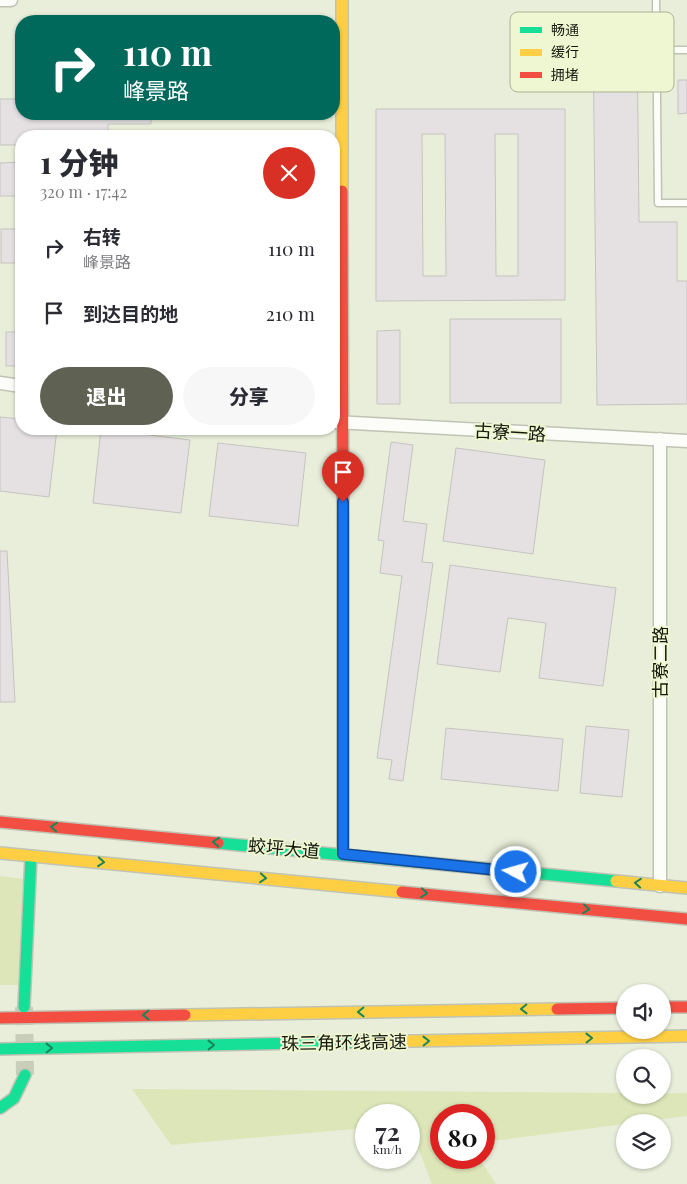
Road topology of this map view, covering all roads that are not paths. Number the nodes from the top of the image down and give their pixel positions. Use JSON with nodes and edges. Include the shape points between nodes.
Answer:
{"nodes":[{"id":1,"x":0,"y":0,"type":"edge"},
{"id":2,"x":11,"y":0,"type":"edge"},
{"id":3,"x":342,"y":0,"type":"edge"},
{"id":4,"x":674,"y":50,"type":"edge"},
{"id":5,"x":687,"y":50,"type":"edge"},
{"id":6,"x":657,"y":92,"type":"edge"},
{"id":7,"x":687,"y":202,"type":"edge"},
{"id":8,"x":340,"y":212,"type":"edge"},
{"id":9,"x":0,"y":384,"type":"edge"},
{"id":10,"x":15,"y":385,"type":"edge"},
{"id":11,"x":340,"y":423,"type":"edge"},
{"id":12,"x":338,"y":435,"type":"edge"},
{"id":13,"x":660,"y":439,"type":"junction"},
{"id":14,"x":687,"y":441,"type":"edge"},
{"id":15,"x":0,"y":822,"type":"edge"},
{"id":16,"x":0,"y":853,"type":"edge"},
{"id":17,"x":343,"y":854,"type":"junction"},
{"id":18,"x":31,"y":856,"type":"junction"},
{"id":19,"x":660,"y":886,"type":"junction"},
{"id":20,"x":687,"y":888,"type":"edge"},
{"id":21,"x":687,"y":919,"type":"edge"},
{"id":22,"x":24,"y":1007,"type":"tunnel mouth"},
{"id":23,"x":671,"y":1007,"type":"edge"},
{"id":24,"x":687,"y":1007,"type":"edge"},
{"id":25,"x":616,"y":1008,"type":"edge"},
{"id":26,"x":0,"y":1018,"type":"edge"},
{"id":27,"x":687,"y":1036,"type":"edge"},
{"id":28,"x":0,"y":1049,"type":"edge"},
{"id":29,"x":25,"y":1076,"type":"tunnel mouth"},
{"id":30,"x":0,"y":1108,"type":"edge"}],
"edges":[{"from":1,"to":2,"type":"street"},
{"from":3,"to":8,"type":"main road"},
{"from":4,"to":5,"type":"lane"},
{"from":6,"to":7,"type":"lane","via":[[658,203]]},
{"from":9,"to":10,"type":"street"},
{"from":11,"to":13,"type":"street","name":"古寮一路"},
{"from":12,"to":17,"type":"main road"},
{"from":13,"to":14,"type":"street","name":"古寮一路"},
{"from":13,"to":19,"type":"street","name":"古寮二路"},
{"from":17,"to":15,"type":"main road","name":"蛟坪大道","one_way":true},
{"from":16,"to":18,"type":"main road","name":"蛟坪大道"},
{"from":19,"to":17,"type":"main road","name":"蛟坪大道","one_way":true},
{"from":18,"to":21,"type":"main road","name":"蛟坪大道","one_way":true},
{"from":18,"to":22,"type":"main road"},
{"from":19,"to":20,"type":"main road","name":"蛟坪大道"},
{"from":23,"to":24,"type":"main road"},
{"from":25,"to":26,"type":"main road","name":"珠三角环线高速","one_way":true},
{"from":28,"to":27,"type":"main road","name":"珠三角环线高速","one_way":true},
{"from":29,"to":30,"type":"main road","via":[[14,1098]]}]}
